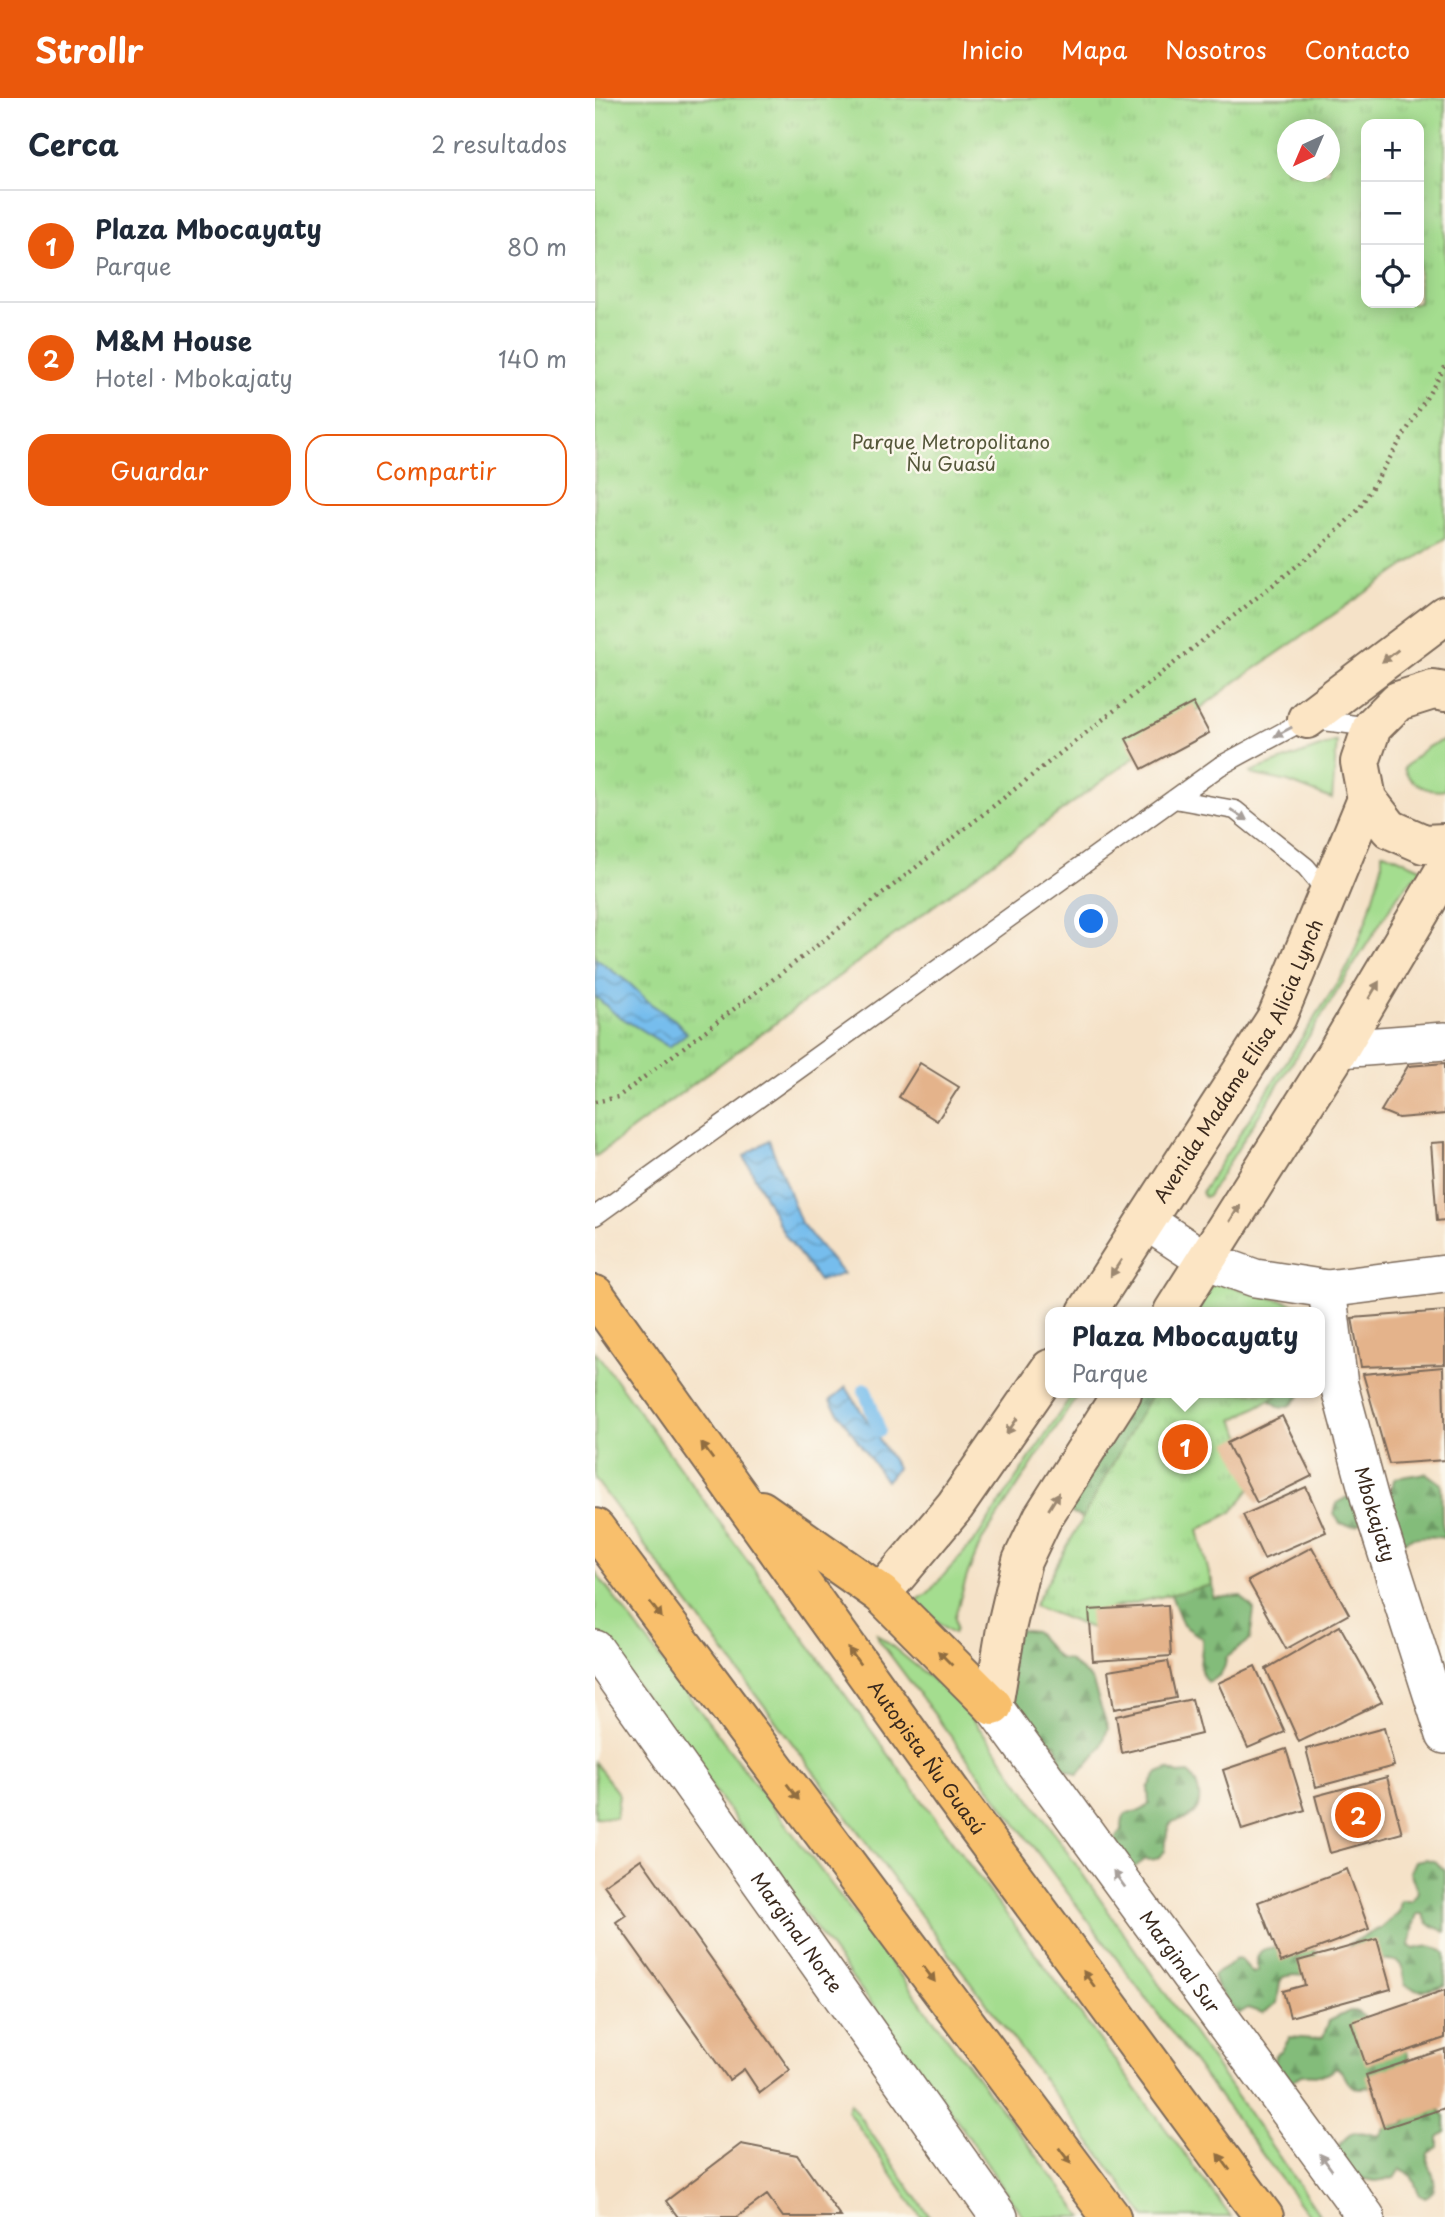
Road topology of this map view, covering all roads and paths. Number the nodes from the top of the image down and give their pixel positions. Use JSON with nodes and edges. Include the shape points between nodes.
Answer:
{"nodes":[{"id":1,"x":1445,"y":367,"type":"edge"},
{"id":2,"x":1445,"y":615,"type":"edge"},
{"id":3,"x":1441,"y":687,"type":"edge"},
{"id":4,"x":1307,"y":719,"type":"junction"},
{"id":5,"x":1372,"y":727,"type":"junction"},
{"id":6,"x":1174,"y":799,"type":"junction"},
{"id":7,"x":1367,"y":799,"type":"junction"},
{"id":8,"x":1445,"y":843,"type":"edge"},
{"id":9,"x":1445,"y":870,"type":"edge"},
{"id":10,"x":1328,"y":894,"type":"junction"},
{"id":11,"x":1445,"y":1041,"type":"edge"},
{"id":12,"x":1339,"y":1049,"type":"junction"},
{"id":13,"x":595,"y":1102,"type":"edge"},
{"id":14,"x":595,"y":1216,"type":"edge"},
{"id":15,"x":1146,"y":1221,"type":"junction"},
{"id":16,"x":1205,"y":1260,"type":"junction"},
{"id":17,"x":1445,"y":1274,"type":"edge"},
{"id":18,"x":1327,"y":1289,"type":"junction"},
{"id":19,"x":595,"y":1295,"type":"edge"},
{"id":20,"x":1090,"y":1307,"type":"edge"},
{"id":21,"x":1176,"y":1307,"type":"edge"},
{"id":22,"x":1045,"y":1376,"type":"edge"},
{"id":23,"x":1119,"y":1398,"type":"edge"},
{"id":24,"x":737,"y":1493,"type":"junction"},
{"id":25,"x":595,"y":1528,"type":"edge"},
{"id":26,"x":881,"y":1594,"type":"junction"},
{"id":27,"x":595,"y":1649,"type":"edge"},
{"id":28,"x":993,"y":1706,"type":"junction"},
{"id":29,"x":1445,"y":1735,"type":"edge"},
{"id":30,"x":999,"y":2217,"type":"edge"},
{"id":31,"x":1111,"y":2217,"type":"edge"},
{"id":32,"x":1264,"y":2217,"type":"edge"},
{"id":33,"x":1366,"y":2217,"type":"edge"}],
"edges":[{"from":1,"to":13,"type":"path","via":[[1359,509],[1322,546],[809,952],[618,1097]]},
{"from":2,"to":4,"type":"main road","one_way":true},
{"from":3,"to":5,"type":"main road","via":[[1398,701]]},
{"from":4,"to":5,"type":"lane"},
{"from":4,"to":6,"type":"lane","one_way":true,"via":[[1220,766]]},
{"from":5,"to":7,"type":"main road","via":[[1360,762]]},
{"from":6,"to":10,"type":"lane","one_way":true,"via":[[1235,810],[1306,867]]},
{"from":6,"to":14,"type":"lane"},
{"from":7,"to":8,"type":"main road","via":[[1390,829],[1424,844]]},
{"from":7,"to":10,"type":"main road","name":"Avenida Madame Elisa Alicia Lynch"},
{"from":12,"to":9,"type":"main road","one_way":true},
{"from":10,"to":15,"type":"main road","name":"Avenida Madame Elisa Alicia Lynch","via":[[1277,1017]]},
{"from":11,"to":12,"type":"street"},
{"from":16,"to":12,"type":"main road","one_way":true},
{"from":15,"to":16,"type":"street"},
{"from":15,"to":20,"type":"main road","name":"Avenida Madame Elisa Alicia Lynch","one_way":true},
{"from":16,"to":18,"type":"street","via":[[1255,1278]]},
{"from":16,"to":21,"type":"main road"},
{"from":17,"to":18,"type":"street"},
{"from":18,"to":29,"type":"street","name":"Mbokajaty","via":[[1339,1385],[1370,1500]]},
{"from":24,"to":19,"type":"highway","name":"Autopista Ñu Guasú","one_way":true},
{"from":22,"to":26,"type":"main road","one_way":true,"via":[[955,1506]]},
{"from":28,"to":23,"type":"main road","one_way":true,"via":[[1022,1561],[1043,1517]]},
{"from":24,"to":26,"type":"highway"},
{"from":32,"to":24,"type":"highway","name":"Autopista Ñu Guasú","one_way":true,"via":[[953,1796]]},
{"from":25,"to":31,"type":"highway","one_way":true},
{"from":28,"to":26,"type":"highway","one_way":true},
{"from":27,"to":30,"type":"street","name":"Marginal Norte"},
{"from":33,"to":28,"type":"street","name":"Marginal Sur","one_way":true}]}
